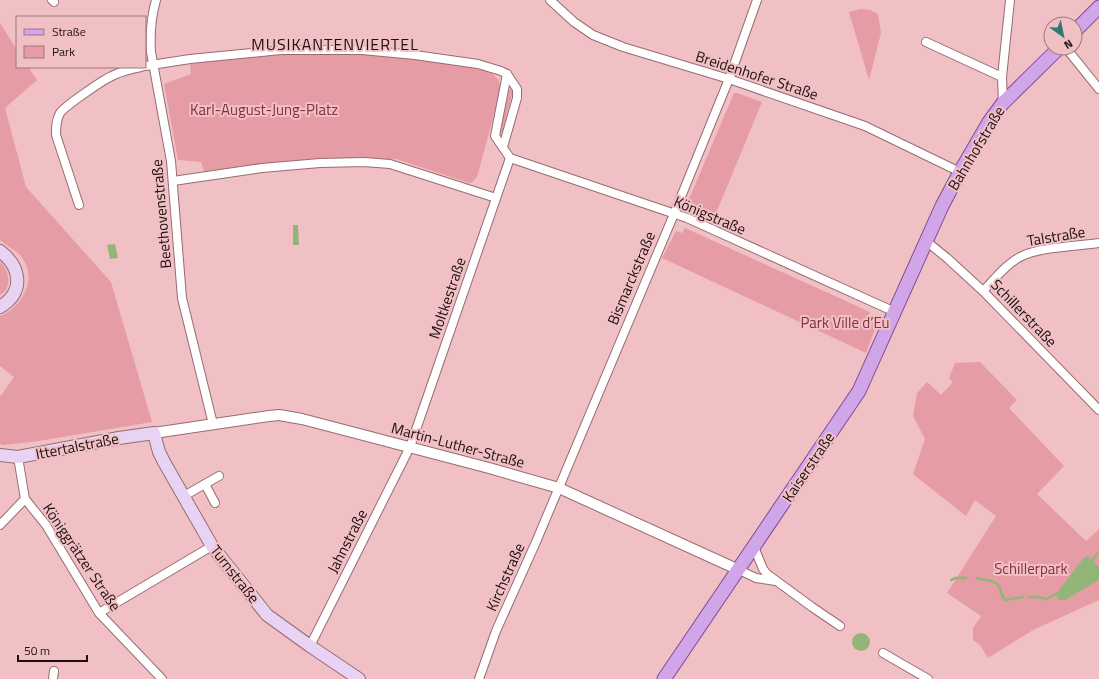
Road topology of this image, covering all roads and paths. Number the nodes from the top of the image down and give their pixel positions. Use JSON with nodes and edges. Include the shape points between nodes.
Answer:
{"nodes":[{"id":1,"x":156,"y":0,"type":"edge"},
{"id":2,"x":550,"y":0,"type":"edge"},
{"id":3,"x":757,"y":0,"type":"edge"},
{"id":4,"x":1010,"y":0,"type":"edge"},
{"id":5,"x":1099,"y":7,"type":"edge"},
{"id":6,"x":1083,"y":23,"type":"edge"},
{"id":7,"x":926,"y":42,"type":"dead end"},
{"id":8,"x":1051,"y":56,"type":"edge"},
{"id":9,"x":1072,"y":56,"type":"edge"},
{"id":10,"x":149,"y":65,"type":"edge"},
{"id":11,"x":137,"y":68,"type":"edge"},
{"id":12,"x":508,"y":74,"type":"junction"},
{"id":13,"x":1002,"y":77,"type":"junction"},
{"id":14,"x":729,"y":79,"type":"junction"},
{"id":15,"x":1099,"y":89,"type":"edge"},
{"id":16,"x":1003,"y":103,"type":"junction"},
{"id":17,"x":503,"y":147,"type":"junction"},
{"id":18,"x":510,"y":158,"type":"junction"},
{"id":19,"x":960,"y":172,"type":"junction"},
{"id":20,"x":174,"y":181,"type":"junction"},
{"id":21,"x":496,"y":198,"type":"junction"},
{"id":22,"x":79,"y":205,"type":"dead end"},
{"id":23,"x":674,"y":214,"type":"junction"},
{"id":24,"x":926,"y":241,"type":"junction"},
{"id":25,"x":1099,"y":243,"type":"edge"},
{"id":26,"x":0,"y":251,"type":"edge"},
{"id":27,"x":983,"y":291,"type":"junction"},
{"id":28,"x":0,"y":307,"type":"edge"},
{"id":29,"x":895,"y":312,"type":"junction"},
{"id":30,"x":1099,"y":410,"type":"edge"},
{"id":31,"x":213,"y":424,"type":"junction"},
{"id":32,"x":154,"y":432,"type":"junction"},
{"id":33,"x":410,"y":447,"type":"junction"},
{"id":34,"x":0,"y":456,"type":"edge"},
{"id":35,"x":18,"y":457,"type":"junction"},
{"id":36,"x":220,"y":476,"type":"dead end"},
{"id":37,"x":205,"y":484,"type":"junction"},
{"id":38,"x":559,"y":488,"type":"junction"},
{"id":39,"x":184,"y":496,"type":"junction"},
{"id":40,"x":25,"y":499,"type":"junction"},
{"id":41,"x":215,"y":503,"type":"dead end"},
{"id":42,"x":0,"y":526,"type":"edge"},
{"id":43,"x":212,"y":546,"type":"junction"},
{"id":44,"x":754,"y":548,"type":"junction"},
{"id":45,"x":739,"y":570,"type":"junction"},
{"id":46,"x":777,"y":582,"type":"junction"},
{"id":47,"x":99,"y":613,"type":"junction"},
{"id":48,"x":840,"y":626,"type":"dead end"},
{"id":49,"x":310,"y":646,"type":"junction"},
{"id":50,"x":884,"y":653,"type":"dead end"},
{"id":51,"x":160,"y":678,"type":"edge"},
{"id":52,"x":359,"y":679,"type":"edge"},
{"id":53,"x":479,"y":679,"type":"edge"},
{"id":54,"x":664,"y":679,"type":"edge"},
{"id":55,"x":928,"y":679,"type":"edge"}],
"edges":[{"from":1,"to":10,"type":"street","name":"Beethovenstraße","via":[[152,12]]},
{"from":2,"to":14,"type":"street","name":"Breidenhofer Straße","via":[[593,35],[623,47]]},
{"from":3,"to":14,"type":"street","name":"Bismarckstraße"},
{"from":4,"to":13,"type":"street"},
{"from":5,"to":6,"type":"main road"},
{"from":7,"to":13,"type":"street"},
{"from":8,"to":16,"type":"main road","name":"Bahnhofstraße"},
{"from":9,"to":15,"type":"street"},
{"from":10,"to":12,"type":"street","via":[[281,50],[362,50],[448,59],[490,67]]},
{"from":10,"to":20,"type":"street","name":"Beethovenstraße"},
{"from":11,"to":22,"type":"street","via":[[112,76],[60,113],[56,123],[56,134]]},
{"from":12,"to":17,"type":"street","via":[[495,136]]},
{"from":12,"to":17,"type":"street","via":[[518,92]]},
{"from":13,"to":16,"type":"street"},
{"from":14,"to":19,"type":"street","name":"Breidenhofer Straße","via":[[865,126]]},
{"from":14,"to":23,"type":"street","name":"Bismarckstraße"},
{"from":16,"to":19,"type":"main road","name":"Bahnhofstraße","via":[[988,122]]},
{"from":17,"to":18,"type":"street"},
{"from":18,"to":21,"type":"street","name":"Moltkestraße"},
{"from":18,"to":23,"type":"street","name":"Königstraße"},
{"from":19,"to":24,"type":"main road","name":"Bahnhofstraße"},
{"from":20,"to":21,"type":"street","via":[[262,168],[320,163],[384,163],[404,167]]},
{"from":20,"to":31,"type":"street","name":"Beethovenstraße","via":[[182,298]]},
{"from":21,"to":33,"type":"street","name":"Moltkestraße"},
{"from":23,"to":29,"type":"street","name":"Königstraße"},
{"from":23,"to":38,"type":"street","name":"Bismarckstraße"},
{"from":24,"to":27,"type":"street","name":"Schillerstraße"},
{"from":24,"to":29,"type":"main road","name":"Kaiserstraße"},
{"from":25,"to":27,"type":"street","name":"Talstraße","via":[[1032,251],[1021,256]]},
{"from":26,"to":28,"type":"main road","via":[[13,263],[18,276],[15,291]]},
{"from":27,"to":30,"type":"street","name":"Schillerstraße"},
{"from":29,"to":44,"type":"main road","name":"Kaiserstraße","via":[[859,391]]},
{"from":31,"to":32,"type":"street","name":"Martin-Luther-Straße"},
{"from":31,"to":33,"type":"street","name":"Martin-Luther-Straße","via":[[269,416],[288,416]]},
{"from":32,"to":35,"type":"main road","name":"Ittertalstraße"},
{"from":32,"to":39,"type":"main road","name":"Turnstraße","via":[[159,452]]},
{"from":33,"to":38,"type":"street","name":"Martin-Luther-Straße"},
{"from":33,"to":49,"type":"street","name":"Jahnstraße"},
{"from":34,"to":35,"type":"main road","name":"Ittertalstraße"},
{"from":35,"to":40,"type":"street","name":"Königgrätzer Straße"},
{"from":36,"to":37,"type":"street"},
{"from":37,"to":39,"type":"street"},
{"from":37,"to":41,"type":"street"},
{"from":38,"to":45,"type":"street","name":"Martin-Luther-Straße"},
{"from":38,"to":53,"type":"street","name":"Kirchstraße","via":[[496,631]]},
{"from":39,"to":43,"type":"main road","name":"Turnstraße"},
{"from":40,"to":42,"type":"street"},
{"from":40,"to":47,"type":"street","name":"Königgrätzer Straße","via":[[46,525]]},
{"from":43,"to":47,"type":"street"},
{"from":43,"to":49,"type":"main road","name":"Turnstraße","via":[[267,615]]},
{"from":44,"to":45,"type":"main road","name":"Kaiserstraße"},
{"from":44,"to":46,"type":"street","via":[[763,569]]},
{"from":45,"to":46,"type":"street","via":[[756,578]]},
{"from":45,"to":54,"type":"main road","name":"Kaiserstraße"},
{"from":46,"to":48,"type":"street"},
{"from":47,"to":51,"type":"street","name":"Königgrätzer Straße"},
{"from":49,"to":52,"type":"main road","name":"Turnstraße"},
{"from":50,"to":55,"type":"street"}]}
